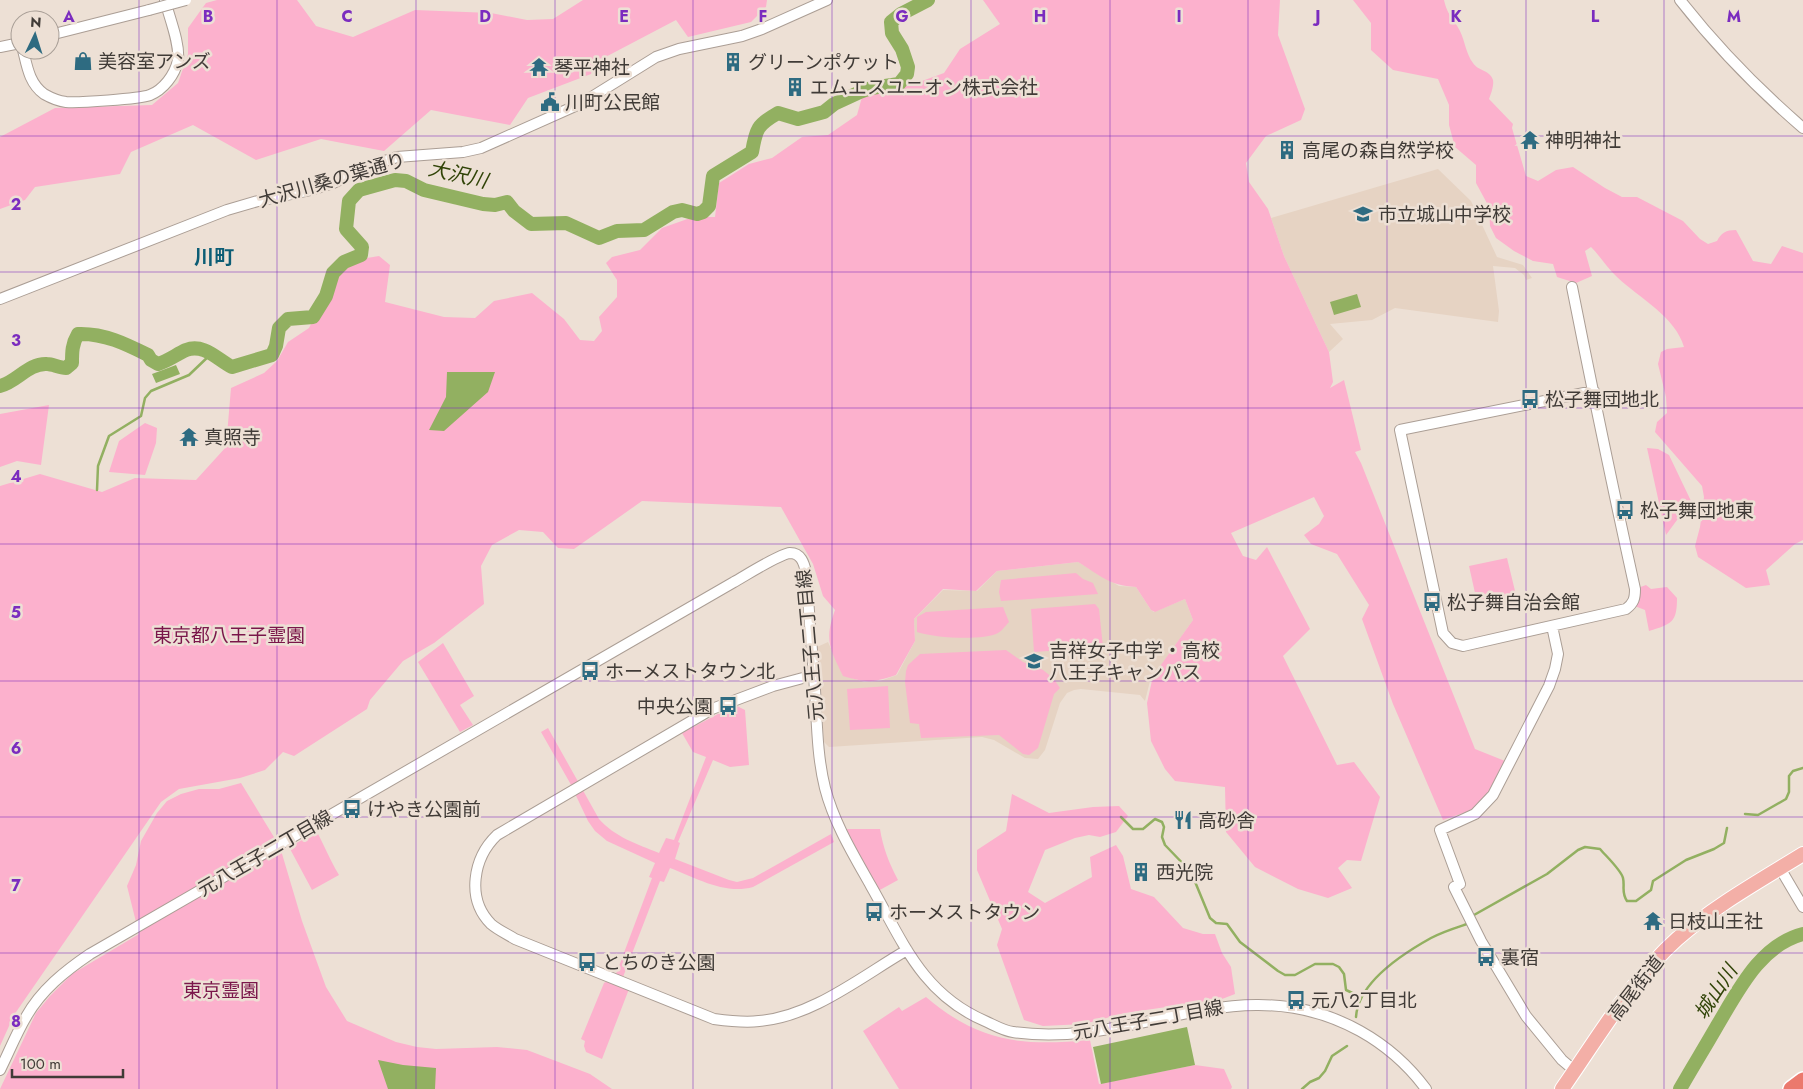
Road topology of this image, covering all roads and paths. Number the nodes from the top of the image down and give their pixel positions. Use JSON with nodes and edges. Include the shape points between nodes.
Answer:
{"nodes":[{"id":1,"x":165,"y":0,"type":"edge"},
{"id":2,"x":186,"y":0,"type":"edge"},
{"id":3,"x":827,"y":0,"type":"edge"},
{"id":4,"x":1680,"y":0,"type":"edge"},
{"id":5,"x":60,"y":32,"type":"edge"},
{"id":6,"x":25,"y":60,"type":"edge"},
{"id":7,"x":1803,"y":128,"type":"edge"},
{"id":8,"x":1572,"y":287,"type":"dead end"},
{"id":9,"x":0,"y":299,"type":"edge"},
{"id":10,"x":1594,"y":391,"type":"junction"},
{"id":11,"x":1552,"y":626,"type":"junction"},
{"id":12,"x":814,"y":675,"type":"junction"},
{"id":13,"x":1803,"y":854,"type":"edge"},
{"id":14,"x":1780,"y":868,"type":"junction"},
{"id":15,"x":1803,"y":907,"type":"edge"},
{"id":16,"x":907,"y":950,"type":"junction"},
{"id":17,"x":0,"y":1070,"type":"edge"},
{"id":18,"x":1575,"y":1070,"type":"junction"},
{"id":19,"x":1803,"y":1080,"type":"edge"},
{"id":20,"x":1426,"y":1089,"type":"edge"},
{"id":21,"x":1562,"y":1089,"type":"edge"},
{"id":22,"x":1791,"y":1089,"type":"edge"}],
"edges":[{"from":1,"to":6,"type":"street","via":[[178,48],[178,60],[173,74],[150,95],[67,102],[52,98],[30,78]]},
{"from":2,"to":5,"type":"street","bridge":true},
{"from":3,"to":9,"type":"street","name":"大沢川桑の葉通り","via":[[742,36],[656,57],[582,103],[481,148],[384,161],[311,190],[228,210]]},
{"from":4,"to":7,"type":"street","via":[[1719,46]]},
{"from":8,"to":10,"type":"street"},
{"from":10,"to":11,"type":"street","via":[[1635,598],[1626,609]]},
{"from":10,"to":11,"type":"street","via":[[1400,430],[1446,638],[1464,646]]},
{"from":11,"to":18,"type":"street","via":[[1558,654],[1555,669],[1493,795],[1475,814],[1440,830],[1460,884],[1454,887],[1481,941],[1526,1016],[1562,1060]]},
{"from":12,"to":16,"type":"street","name":"元八王子二丁目線","via":[[819,752],[833,814],[853,856]]},
{"from":12,"to":16,"type":"street","via":[[773,686],[712,709],[497,835],[488,843],[477,868],[478,902],[491,924],[514,939],[714,1019],[734,1022],[798,1013]]},
{"from":12,"to":17,"type":"street","name":"元八王子二丁目線","via":[[806,572],[804,562],[790,553],[734,582],[90,954],[62,974],[36,1001]]},
{"from":13,"to":14,"type":"main road","name":"高尾街道"},
{"from":14,"to":15,"type":"street"},
{"from":14,"to":18,"type":"main road","name":"高尾街道","via":[[1699,921],[1662,954],[1643,975]]},
{"from":16,"to":20,"type":"street","name":"元八王子二丁目線","via":[[924,976],[946,999],[970,1015],[1010,1032],[1054,1036],[1094,1032],[1213,1008],[1245,1004],[1283,1006],[1338,1020],[1364,1034],[1404,1064]]},
{"from":18,"to":21,"type":"main road","name":"高尾街道"},
{"from":19,"to":22,"type":"highway"}]}
